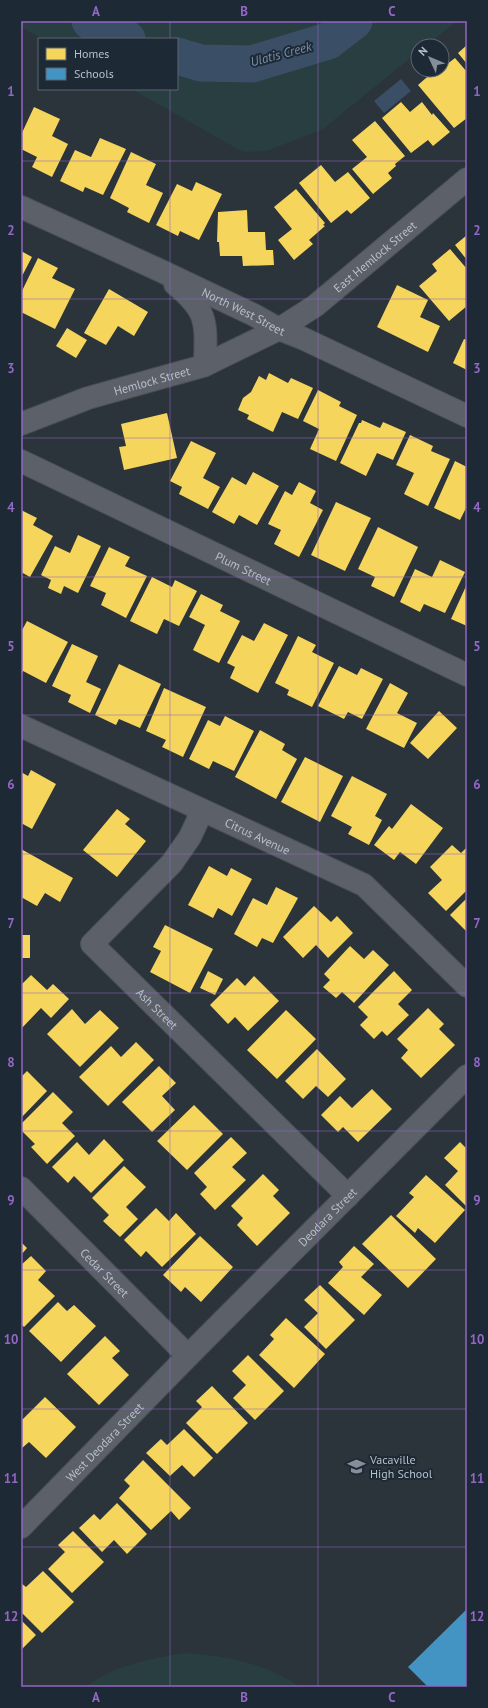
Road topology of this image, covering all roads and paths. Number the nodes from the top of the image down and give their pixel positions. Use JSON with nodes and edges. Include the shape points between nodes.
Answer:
{"nodes":[{"id":1,"x":467,"y":179,"type":"edge"},
{"id":2,"x":21,"y":206,"type":"edge"},
{"id":3,"x":157,"y":269,"type":"junction"},
{"id":4,"x":279,"y":330,"type":"junction"},
{"id":5,"x":205,"y":365,"type":"junction"},
{"id":6,"x":467,"y":416,"type":"edge"},
{"id":7,"x":21,"y":424,"type":"edge"},
{"id":8,"x":21,"y":461,"type":"edge"},
{"id":9,"x":467,"y":675,"type":"edge"},
{"id":10,"x":21,"y":726,"type":"edge"},
{"id":11,"x":202,"y":810,"type":"junction"},
{"id":12,"x":467,"y":986,"type":"edge"},
{"id":13,"x":467,"y":1076,"type":"edge"},
{"id":14,"x":21,"y":1188,"type":"edge"},
{"id":15,"x":348,"y":1196,"type":"junction"},
{"id":16,"x":188,"y":1356,"type":"junction"},
{"id":17,"x":24,"y":1516,"type":"edge"}],
"edges":[{"from":1,"to":4,"type":"street","name":"East Hemlock Street","via":[[315,306]]},
{"from":2,"to":3,"type":"street","name":"North West Street"},
{"from":3,"to":4,"type":"street","name":"North West Street","via":[[254,315]]},
{"from":3,"to":5,"type":"street","via":[[185,292],[204,317]]},
{"from":4,"to":5,"type":"street","name":"Hemlock Street"},
{"from":4,"to":6,"type":"street","name":"North West Street","via":[[302,338]]},
{"from":5,"to":7,"type":"street","name":"Hemlock Street","via":[[88,398]]},
{"from":8,"to":9,"type":"street","name":"Plum Street"},
{"from":10,"to":11,"type":"street","name":"Citrus Avenue"},
{"from":11,"to":12,"type":"street","name":"Citrus Avenue","via":[[364,885]]},
{"from":11,"to":15,"type":"street","name":"Ash Street","via":[[190,837],[172,864],[92,944]]},
{"from":13,"to":15,"type":"street","name":"Deodara Street"},
{"from":14,"to":16,"type":"street","name":"Cedar Street"},
{"from":15,"to":16,"type":"street","name":"Deodara Street"},
{"from":16,"to":17,"type":"street","name":"West Deodara Street"}]}
